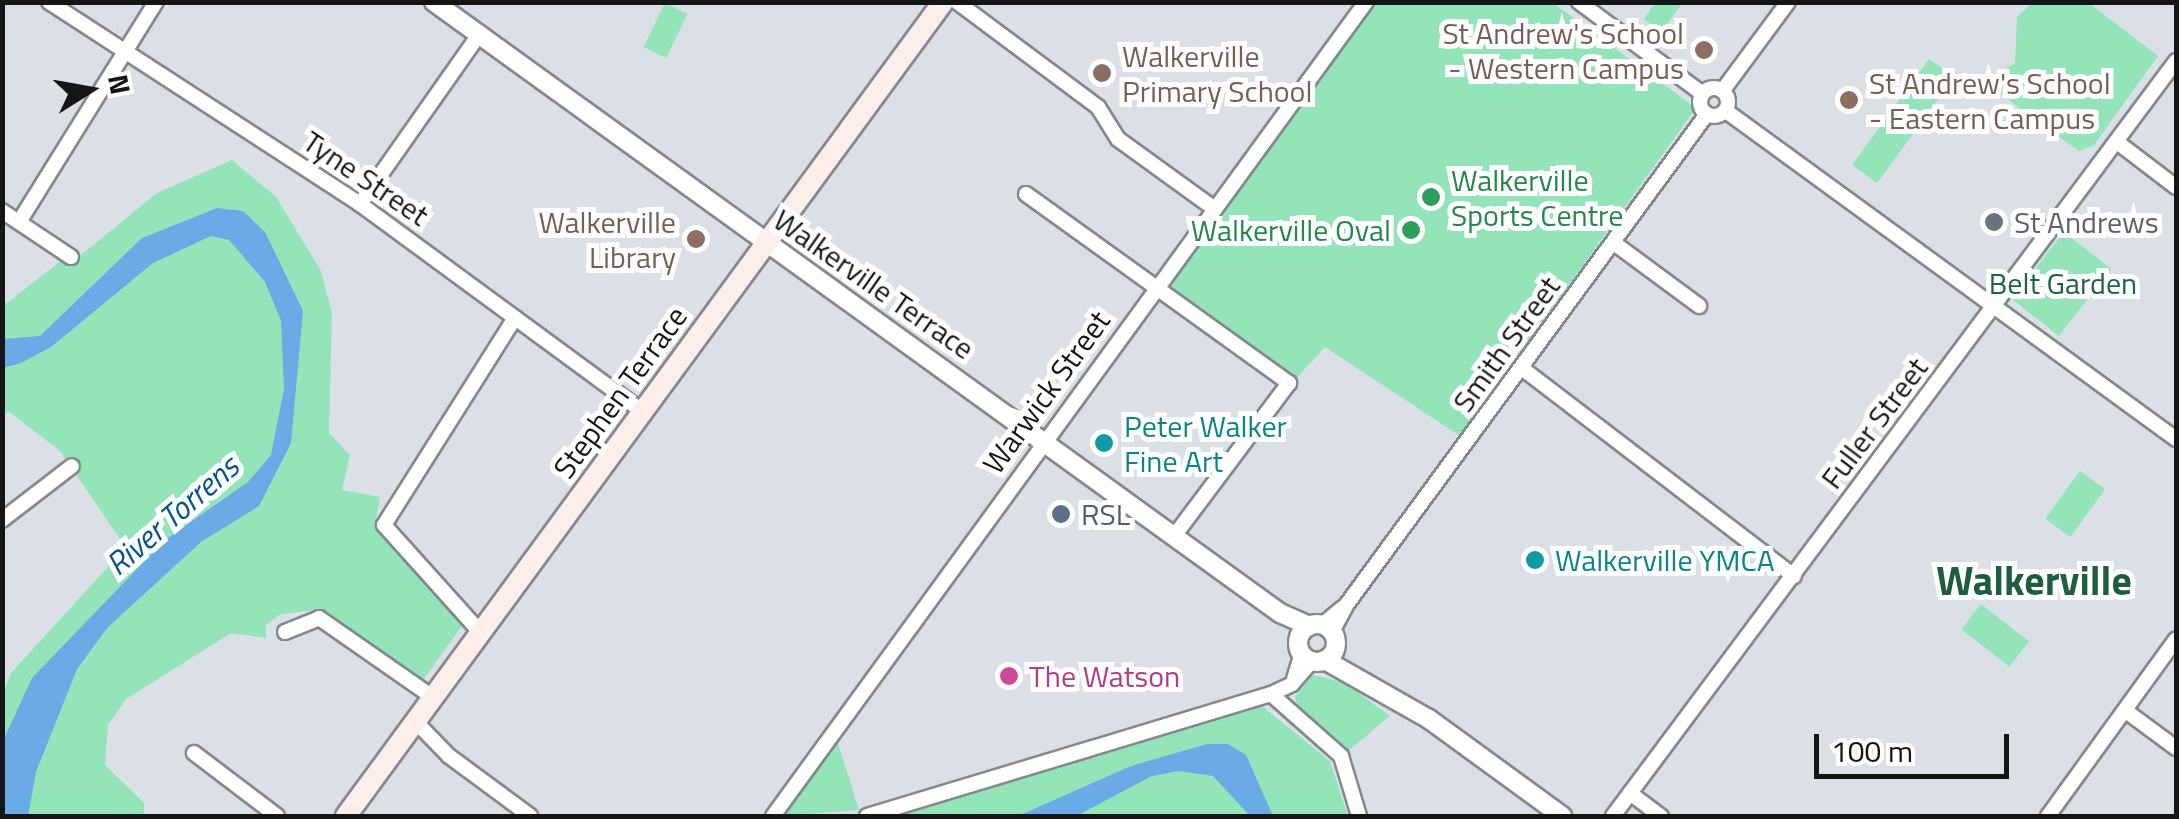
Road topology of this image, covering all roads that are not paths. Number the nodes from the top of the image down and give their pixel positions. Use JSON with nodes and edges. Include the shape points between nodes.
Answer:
{"nodes":[{"id":1,"x":49,"y":2,"type":"edge"},
{"id":2,"x":156,"y":2,"type":"edge"},
{"id":3,"x":943,"y":2,"type":"edge"},
{"id":4,"x":956,"y":2,"type":"edge"},
{"id":5,"x":1366,"y":2,"type":"edge"},
{"id":6,"x":1579,"y":2,"type":"edge"},
{"id":7,"x":1788,"y":2,"type":"edge"},
{"id":8,"x":443,"y":5,"type":"edge"},
{"id":9,"x":480,"y":33,"type":"junction"},
{"id":10,"x":123,"y":52,"type":"junction"},
{"id":11,"x":2176,"y":61,"type":"edge"},
{"id":12,"x":1723,"y":90,"type":"junction"},
{"id":13,"x":1703,"y":94,"type":"junction"},
{"id":14,"x":1726,"y":111,"type":"junction"},
{"id":15,"x":1707,"y":114,"type":"junction"},
{"id":16,"x":2117,"y":142,"type":"junction"},
{"id":17,"x":2176,"y":186,"type":"edge"},
{"id":18,"x":1026,"y":194,"type":"dead end"},
{"id":19,"x":360,"y":204,"type":"junction"},
{"id":20,"x":1212,"y":207,"type":"junction"},
{"id":21,"x":2,"y":211,"type":"edge"},
{"id":22,"x":19,"y":222,"type":"junction"},
{"id":23,"x":1614,"y":242,"type":"junction"},
{"id":24,"x":767,"y":243,"type":"junction"},
{"id":25,"x":71,"y":258,"type":"dead end"},
{"id":26,"x":1157,"y":286,"type":"junction"},
{"id":27,"x":1996,"y":303,"type":"junction"},
{"id":28,"x":1698,"y":306,"type":"dead end"},
{"id":29,"x":515,"y":318,"type":"junction"},
{"id":30,"x":1523,"y":369,"type":"junction"},
{"id":31,"x":643,"y":412,"type":"junction"},
{"id":32,"x":2176,"y":439,"type":"edge"},
{"id":33,"x":1043,"y":442,"type":"junction"},
{"id":34,"x":72,"y":466,"type":"dead end"},
{"id":35,"x":2,"y":520,"type":"edge"},
{"id":36,"x":1174,"y":536,"type":"junction"},
{"id":37,"x":1794,"y":576,"type":"junction"},
{"id":38,"x":285,"y":632,"type":"dead end"},
{"id":39,"x":481,"y":632,"type":"junction"},
{"id":40,"x":2176,"y":639,"type":"edge"},
{"id":41,"x":1317,"y":643,"type":"junction"},
{"id":42,"x":1271,"y":694,"type":"junction"},
{"id":43,"x":434,"y":698,"type":"junction"},
{"id":44,"x":2126,"y":711,"type":"junction"},
{"id":45,"x":416,"y":722,"type":"junction"},
{"id":46,"x":2176,"y":748,"type":"edge"},
{"id":47,"x":194,"y":752,"type":"dead end"},
{"id":48,"x":1630,"y":793,"type":"junction"},
{"id":49,"x":277,"y":816,"type":"edge"},
{"id":50,"x":346,"y":816,"type":"edge"},
{"id":51,"x":530,"y":816,"type":"edge"},
{"id":52,"x":774,"y":816,"type":"edge"},
{"id":53,"x":867,"y":816,"type":"edge"},
{"id":54,"x":1359,"y":816,"type":"edge"},
{"id":55,"x":1562,"y":816,"type":"edge"},
{"id":56,"x":1612,"y":816,"type":"edge"},
{"id":57,"x":1662,"y":816,"type":"edge"},
{"id":58,"x":2048,"y":816,"type":"edge"}],
"edges":[{"from":1,"to":10,"type":"street","name":"Tyne Street"},
{"from":2,"to":10,"type":"street"},
{"from":3,"to":24,"type":"main road","name":"Stephen Terrace"},
{"from":4,"to":20,"type":"street","via":[[1098,106],[1118,139]]},
{"from":5,"to":20,"type":"street","name":"Warwick Street"},
{"from":6,"to":13,"type":"street"},
{"from":7,"to":12,"type":"street"},
{"from":8,"to":9,"type":"street","name":"Walkerville Terrace"},
{"from":9,"to":19,"type":"street"},
{"from":9,"to":24,"type":"street","name":"Walkerville Terrace"},
{"from":10,"to":19,"type":"street","name":"Tyne Street"},
{"from":10,"to":22,"type":"street"},
{"from":11,"to":16,"type":"street","name":"Fuller Street"},
{"from":12,"to":13,"type":"street"},
{"from":12,"to":14,"type":"street"},
{"from":13,"to":15,"type":"street"},
{"from":14,"to":15,"type":"street"},
{"from":14,"to":27,"type":"street"},
{"from":15,"to":23,"type":"street","name":"Smith Street"},
{"from":16,"to":17,"type":"street"},
{"from":16,"to":27,"type":"street","name":"Fuller Street"},
{"from":18,"to":26,"type":"street"},
{"from":19,"to":29,"type":"street","name":"Tyne Street"},
{"from":20,"to":26,"type":"street","name":"Warwick Street"},
{"from":21,"to":22,"type":"street"},
{"from":22,"to":25,"type":"street"},
{"from":23,"to":28,"type":"street"},
{"from":23,"to":30,"type":"street","name":"Smith Street"},
{"from":24,"to":31,"type":"main road","name":"Stephen Terrace"},
{"from":24,"to":33,"type":"street","name":"Walkerville Terrace"},
{"from":26,"to":33,"type":"street","name":"Warwick Street"},
{"from":26,"to":36,"type":"street","via":[[1289,383]]},
{"from":27,"to":32,"type":"street"},
{"from":27,"to":37,"type":"street","name":"Fuller Street"},
{"from":29,"to":31,"type":"street","name":"Tyne Street"},
{"from":29,"to":39,"type":"street","via":[[384,525]]},
{"from":30,"to":37,"type":"street"},
{"from":30,"to":41,"type":"street","name":"Smith Street"},
{"from":31,"to":39,"type":"main road","name":"Stephen Terrace"},
{"from":33,"to":36,"type":"street","name":"Walkerville Terrace"},
{"from":33,"to":52,"type":"street","name":"Warwick Street"},
{"from":34,"to":35,"type":"street"},
{"from":36,"to":41,"type":"street","name":"Walkerville Terrace"},
{"from":37,"to":48,"type":"street","name":"Fuller Street"},
{"from":38,"to":43,"type":"street","via":[[319,618]]},
{"from":39,"to":43,"type":"main road","name":"Stephen Terrace"},
{"from":40,"to":44,"type":"street"},
{"from":41,"to":42,"type":"street","name":"Smith Street","via":[[1292,684]]},
{"from":41,"to":55,"type":"street","name":"Walkerville Terrace"},
{"from":42,"to":53,"type":"street"},
{"from":42,"to":54,"type":"street","via":[[1340,756]]},
{"from":43,"to":45,"type":"main road","name":"Stephen Terrace"},
{"from":44,"to":46,"type":"street"},
{"from":44,"to":58,"type":"street"},
{"from":45,"to":50,"type":"main road","name":"Stephen Terrace"},
{"from":45,"to":51,"type":"street","via":[[448,756]]},
{"from":47,"to":49,"type":"street"},
{"from":48,"to":56,"type":"street","name":"Fuller Street"},
{"from":48,"to":57,"type":"street"}]}
